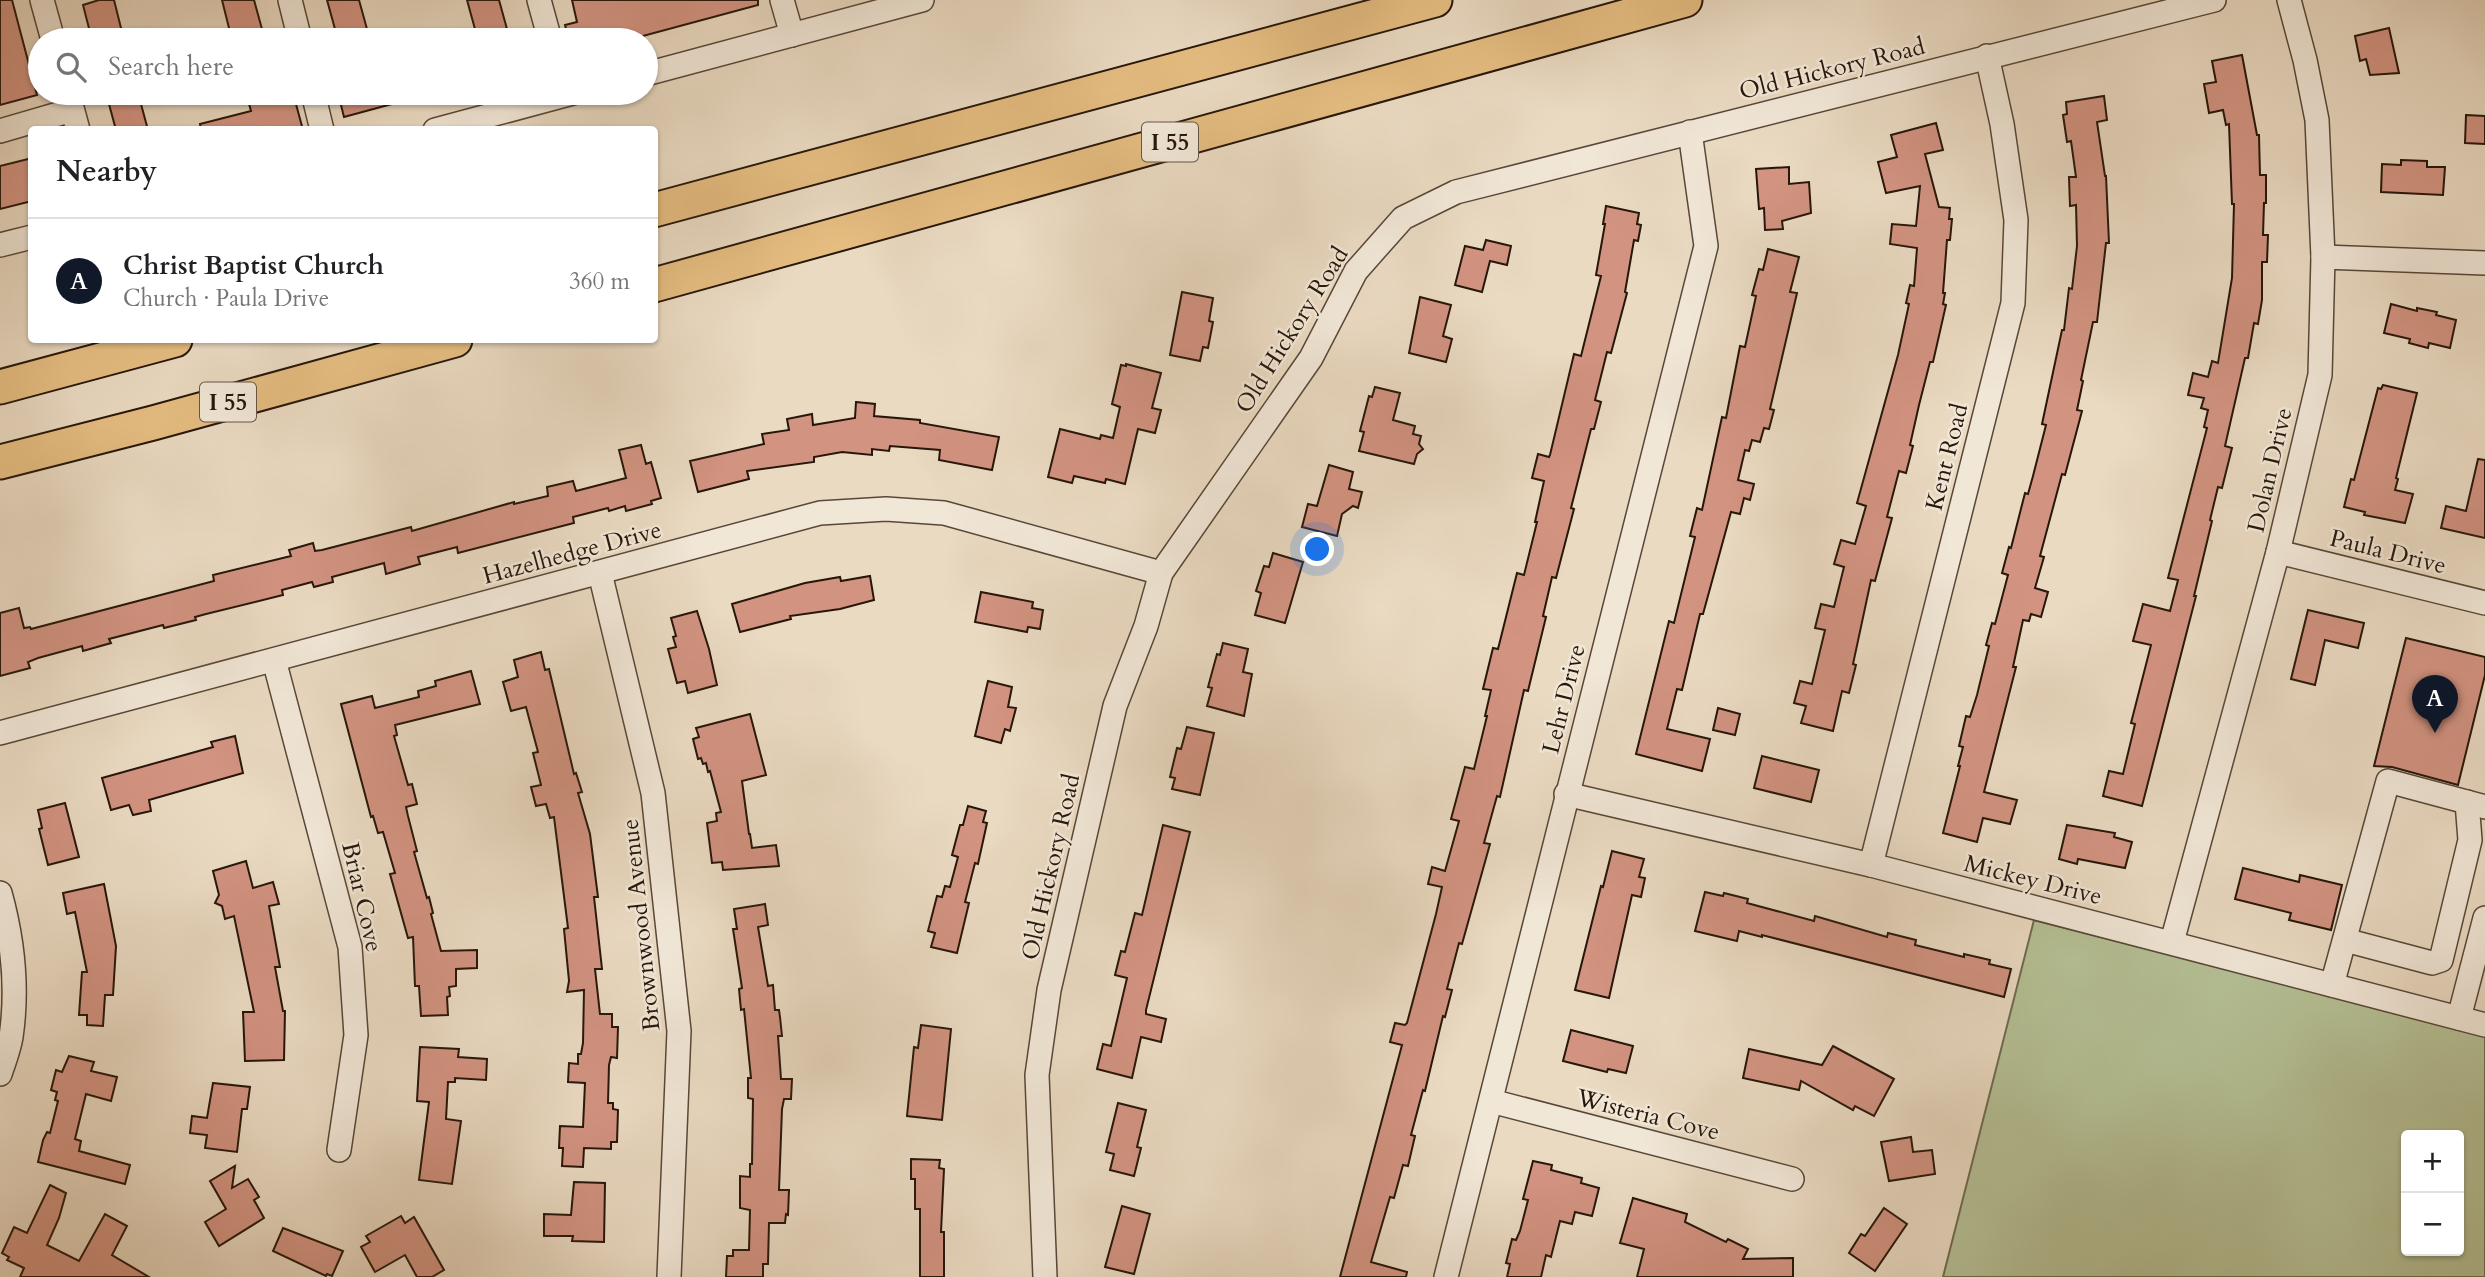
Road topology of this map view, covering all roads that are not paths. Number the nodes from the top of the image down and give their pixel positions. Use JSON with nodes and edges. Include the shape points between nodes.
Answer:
{"nodes":[{"id":1,"x":42,"y":0,"type":"edge"},
{"id":2,"x":290,"y":0,"type":"edge"},
{"id":3,"x":539,"y":0,"type":"edge"},
{"id":4,"x":782,"y":0,"type":"edge"},
{"id":5,"x":922,"y":0,"type":"edge"},
{"id":6,"x":1435,"y":0,"type":"edge"},
{"id":7,"x":1685,"y":0,"type":"edge"},
{"id":8,"x":2214,"y":0,"type":"edge"},
{"id":9,"x":2289,"y":0,"type":"edge"},
{"id":10,"x":50,"y":28,"type":"edge"},
{"id":11,"x":297,"y":28,"type":"edge"},
{"id":12,"x":547,"y":28,"type":"edge"},
{"id":13,"x":792,"y":35,"type":"junction"},
{"id":14,"x":1987,"y":56,"type":"junction"},
{"id":15,"x":658,"y":71,"type":"edge"},
{"id":16,"x":316,"y":105,"type":"edge"},
{"id":17,"x":527,"y":105,"type":"edge"},
{"id":18,"x":73,"y":111,"type":"edge"},
{"id":19,"x":321,"y":126,"type":"edge"},
{"id":20,"x":450,"y":126,"type":"edge"},
{"id":21,"x":0,"y":131,"type":"edge"},
{"id":22,"x":1689,"y":132,"type":"junction"},
{"id":23,"x":658,"y":209,"type":"edge"},
{"id":24,"x":28,"y":238,"type":"edge"},
{"id":25,"x":0,"y":246,"type":"edge"},
{"id":26,"x":2323,"y":257,"type":"junction"},
{"id":27,"x":2485,"y":263,"type":"edge"},
{"id":28,"x":658,"y":284,"type":"edge"},
{"id":29,"x":164,"y":343,"type":"edge"},
{"id":30,"x":444,"y":343,"type":"edge"},
{"id":31,"x":0,"y":387,"type":"edge"},
{"id":32,"x":0,"y":462,"type":"edge"},
{"id":33,"x":2278,"y":552,"type":"junction"},
{"id":34,"x":600,"y":573,"type":"junction"},
{"id":35,"x":1161,"y":573,"type":"junction"},
{"id":36,"x":2485,"y":603,"type":"edge"},
{"id":37,"x":274,"y":660,"type":"junction"},
{"id":38,"x":0,"y":733,"type":"edge"},
{"id":39,"x":1566,"y":794,"type":"junction"},
{"id":40,"x":2476,"y":805,"type":"edge"},
{"id":41,"x":1871,"y":865,"type":"junction"},
{"id":42,"x":0,"y":893,"type":"edge"},
{"id":43,"x":2485,"y":918,"type":"edge"},
{"id":44,"x":2345,"y":940,"type":"junction"},
{"id":45,"x":2172,"y":942,"type":"junction"},
{"id":46,"x":2332,"y":985,"type":"junction"},
{"id":47,"x":2459,"y":1018,"type":"junction"},
{"id":48,"x":2485,"y":1025,"type":"edge"},
{"id":49,"x":0,"y":1073,"type":"edge"},
{"id":50,"x":1491,"y":1101,"type":"junction"},
{"id":51,"x":339,"y":1150,"type":"dead end"},
{"id":52,"x":1792,"y":1179,"type":"dead end"},
{"id":53,"x":669,"y":1277,"type":"edge"},
{"id":54,"x":1045,"y":1277,"type":"edge"},
{"id":55,"x":1446,"y":1277,"type":"edge"}],
"edges":[{"from":1,"to":10,"type":"street"},
{"from":2,"to":11,"type":"street"},
{"from":3,"to":12,"type":"street"},
{"from":4,"to":13,"type":"street"},
{"from":5,"to":13,"type":"street"},
{"from":6,"to":23,"type":"highway"},
{"from":7,"to":28,"type":"highway","number":"I 55"},
{"from":8,"to":14,"type":"street","name":"Old Hickory Road"},
{"from":9,"to":26,"type":"street","name":"Dolan Drive","via":[[2317,120]]},
{"from":13,"to":15,"type":"street"},
{"from":14,"to":22,"type":"street","name":"Old Hickory Road"},
{"from":14,"to":41,"type":"street","name":"Kent Road","via":[[2016,220],[2013,303]]},
{"from":16,"to":19,"type":"street"},
{"from":17,"to":20,"type":"street"},
{"from":18,"to":21,"type":"street"},
{"from":22,"to":35,"type":"street","name":"Old Hickory Road","via":[[1456,192],[1403,218],[1356,271],[1311,358]]},
{"from":22,"to":39,"type":"street","name":"Lehr Drive","via":[[1706,246]]},
{"from":24,"to":25,"type":"street"},
{"from":26,"to":27,"type":"street"},
{"from":26,"to":33,"type":"street","name":"Dolan Drive","via":[[2320,375]]},
{"from":29,"to":31,"type":"highway"},
{"from":30,"to":32,"type":"highway","number":"I 55"},
{"from":33,"to":36,"type":"street","name":"Paula Drive"},
{"from":33,"to":45,"type":"street","name":"Dolan Drive"},
{"from":34,"to":35,"type":"street","name":"Hazelhedge Drive","via":[[820,513],[886,509],[944,513]]},
{"from":34,"to":37,"type":"street","name":"Hazelhedge Drive"},
{"from":34,"to":53,"type":"street","name":"Brownwood Avenue","via":[[653,793],[680,1031]]},
{"from":35,"to":54,"type":"street","name":"Old Hickory Road","via":[[1115,706],[1049,990],[1037,1075]]},
{"from":37,"to":38,"type":"street","name":"Hazelhedge Drive"},
{"from":37,"to":51,"type":"street","name":"Briar Cove","via":[[349,947],[356,1035]]},
{"from":39,"to":41,"type":"street","name":"Mickey Drive"},
{"from":39,"to":50,"type":"street","name":"Lehr Drive"},
{"from":40,"to":44,"type":"street","via":[[2388,781]]},
{"from":40,"to":44,"type":"street","via":[[2441,960],[2432,963]]},
{"from":41,"to":45,"type":"street","name":"Mickey Drive"},
{"from":42,"to":49,"type":"street","via":[[15,974],[11,1039]]},
{"from":43,"to":47,"type":"street"},
{"from":44,"to":46,"type":"street"},
{"from":45,"to":46,"type":"street","name":"Mickey Drive"},
{"from":46,"to":47,"type":"street","name":"Mickey Drive"},
{"from":47,"to":48,"type":"street","name":"Mickey Drive"},
{"from":50,"to":52,"type":"street","name":"Wisteria Cove"},
{"from":50,"to":55,"type":"street","name":"Lehr Drive"}]}
